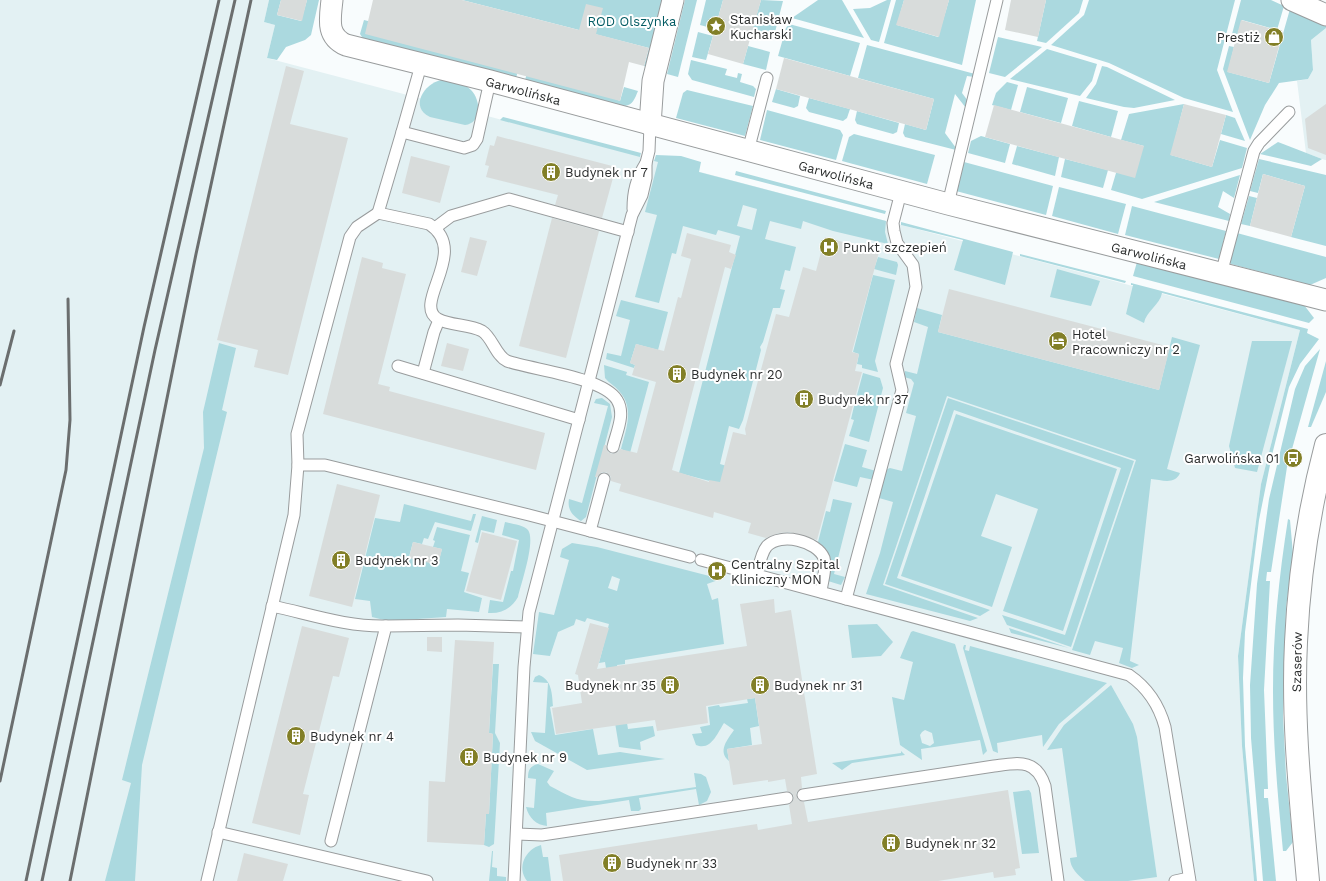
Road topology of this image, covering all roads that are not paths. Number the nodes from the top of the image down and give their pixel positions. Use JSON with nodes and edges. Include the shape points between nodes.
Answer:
{"nodes":[{"id":1,"x":332,"y":0,"type":"edge"},
{"id":2,"x":673,"y":0,"type":"edge"},
{"id":3,"x":997,"y":0,"type":"edge"},
{"id":4,"x":1292,"y":0,"type":"edge"},
{"id":5,"x":1326,"y":15,"type":"edge"},
{"id":6,"x":420,"y":65,"type":"junction"},
{"id":7,"x":767,"y":78,"type":"dead end"},
{"id":8,"x":490,"y":81,"type":"junction"},
{"id":9,"x":1289,"y":112,"type":"dead end"},
{"id":10,"x":650,"y":125,"type":"junction"},
{"id":11,"x":402,"y":132,"type":"junction"},
{"id":12,"x":748,"y":152,"type":"junction"},
{"id":13,"x":901,"y":192,"type":"junction"},
{"id":14,"x":948,"y":204,"type":"junction"},
{"id":15,"x":378,"y":213,"type":"junction"},
{"id":16,"x":435,"y":228,"type":"junction"},
{"id":17,"x":628,"y":232,"type":"junction"},
{"id":18,"x":1221,"y":274,"type":"junction"},
{"id":19,"x":1326,"y":300,"type":"edge"},
{"id":20,"x":440,"y":320,"type":"junction"},
{"id":21,"x":398,"y":366,"type":"dead end"},
{"id":22,"x":423,"y":373,"type":"junction"},
{"id":23,"x":589,"y":383,"type":"junction"},
{"id":24,"x":579,"y":420,"type":"junction"},
{"id":25,"x":1326,"y":445,"type":"edge"},
{"id":26,"x":612,"y":447,"type":"dead end"},
{"id":27,"x":298,"y":465,"type":"junction"},
{"id":28,"x":604,"y":479,"type":"dead end"},
{"id":29,"x":553,"y":522,"type":"junction"},
{"id":30,"x":590,"y":531,"type":"junction"},
{"id":31,"x":690,"y":557,"type":"dead end"},
{"id":32,"x":701,"y":560,"type":"dead end"},
{"id":33,"x":757,"y":575,"type":"junction"},
{"id":34,"x":821,"y":592,"type":"junction"},
{"id":35,"x":846,"y":599,"type":"junction"},
{"id":36,"x":272,"y":606,"type":"junction"},
{"id":37,"x":386,"y":626,"type":"junction"},
{"id":38,"x":527,"y":627,"type":"junction"},
{"id":39,"x":803,"y":795,"type":"dead end"},
{"id":40,"x":787,"y":798,"type":"dead end"},
{"id":41,"x":218,"y":832,"type":"junction"},
{"id":42,"x":517,"y":834,"type":"junction"},
{"id":43,"x":331,"y":841,"type":"dead end"},
{"id":44,"x":1189,"y":879,"type":"edge"},
{"id":45,"x":207,"y":881,"type":"edge"},
{"id":46,"x":427,"y":881,"type":"edge"},
{"id":47,"x":514,"y":881,"type":"edge"},
{"id":48,"x":1058,"y":881,"type":"edge"},
{"id":49,"x":1175,"y":881,"type":"edge"},
{"id":50,"x":1308,"y":881,"type":"edge"}],
"edges":[{"from":1,"to":6,"type":"street","name":"Garwolińska","via":[[330,31],[339,42]]},
{"from":2,"to":10,"type":"street","via":[[653,81]]},
{"from":3,"to":14,"type":"lane"},
{"from":4,"to":5,"type":"street"},
{"from":6,"to":8,"type":"street","name":"Garwolińska"},
{"from":6,"to":11,"type":"lane"},
{"from":7,"to":12,"type":"lane"},
{"from":8,"to":10,"type":"street","name":"Garwolińska"},
{"from":8,"to":11,"type":"lane","via":[[477,139],[469,147],[464,148]]},
{"from":9,"to":18,"type":"lane","via":[[1254,151]]},
{"from":10,"to":12,"type":"street","name":"Garwolińska"},
{"from":10,"to":17,"type":"lane","via":[[649,151],[633,193],[633,210]]},
{"from":11,"to":15,"type":"lane"},
{"from":12,"to":13,"type":"street","name":"Garwolińska"},
{"from":13,"to":14,"type":"street","name":"Garwolińska"},
{"from":13,"to":35,"type":"lane","via":[[893,223],[895,236],[912,265],[916,287],[896,364],[902,390]]},
{"from":14,"to":18,"type":"street","name":"Garwolińska"},
{"from":15,"to":16,"type":"lane","via":[[429,224]]},
{"from":15,"to":27,"type":"lane","via":[[357,226],[350,237],[297,434]]},
{"from":16,"to":17,"type":"lane","via":[[451,216],[509,199]]},
{"from":16,"to":20,"type":"lane","via":[[443,243],[444,267],[429,308],[432,316]]},
{"from":17,"to":23,"type":"lane"},
{"from":18,"to":19,"type":"street","name":"Garwolińska"},
{"from":20,"to":22,"type":"lane","via":[[434,332]]},
{"from":20,"to":23,"type":"lane","via":[[482,331],[505,360]]},
{"from":21,"to":22,"type":"lane"},
{"from":22,"to":24,"type":"lane"},
{"from":23,"to":24,"type":"lane"},
{"from":23,"to":26,"type":"lane","via":[[607,390],[618,401],[621,415]]},
{"from":24,"to":29,"type":"lane"},
{"from":25,"to":50,"type":"street","name":"Szaserów","via":[[1305,546],[1296,642],[1298,758]]},
{"from":27,"to":29,"type":"lane","via":[[325,465]]},
{"from":27,"to":36,"type":"lane","via":[[294,515]]},
{"from":28,"to":30,"type":"lane"},
{"from":29,"to":30,"type":"lane"},
{"from":29,"to":38,"type":"lane"},
{"from":30,"to":31,"type":"lane"},
{"from":32,"to":33,"type":"lane"},
{"from":33,"to":34,"type":"lane"},
{"from":33,"to":34,"type":"lane","via":[[763,553],[773,541],[789,539],[812,545],[824,560]]},
{"from":34,"to":35,"type":"lane"},
{"from":35,"to":44,"type":"lane","via":[[1121,672],[1140,683],[1161,712],[1165,727]]},
{"from":36,"to":37,"type":"lane","via":[[346,624]]},
{"from":36,"to":41,"type":"lane"},
{"from":37,"to":38,"type":"lane"},
{"from":37,"to":43,"type":"lane"},
{"from":38,"to":42,"type":"lane"},
{"from":39,"to":48,"type":"lane","via":[[994,766],[1020,763],[1034,767],[1045,786]]},
{"from":40,"to":42,"type":"lane","via":[[542,835]]},
{"from":41,"to":45,"type":"lane"},
{"from":41,"to":46,"type":"lane"},
{"from":42,"to":47,"type":"lane"},
{"from":44,"to":49,"type":"lane"}]}
